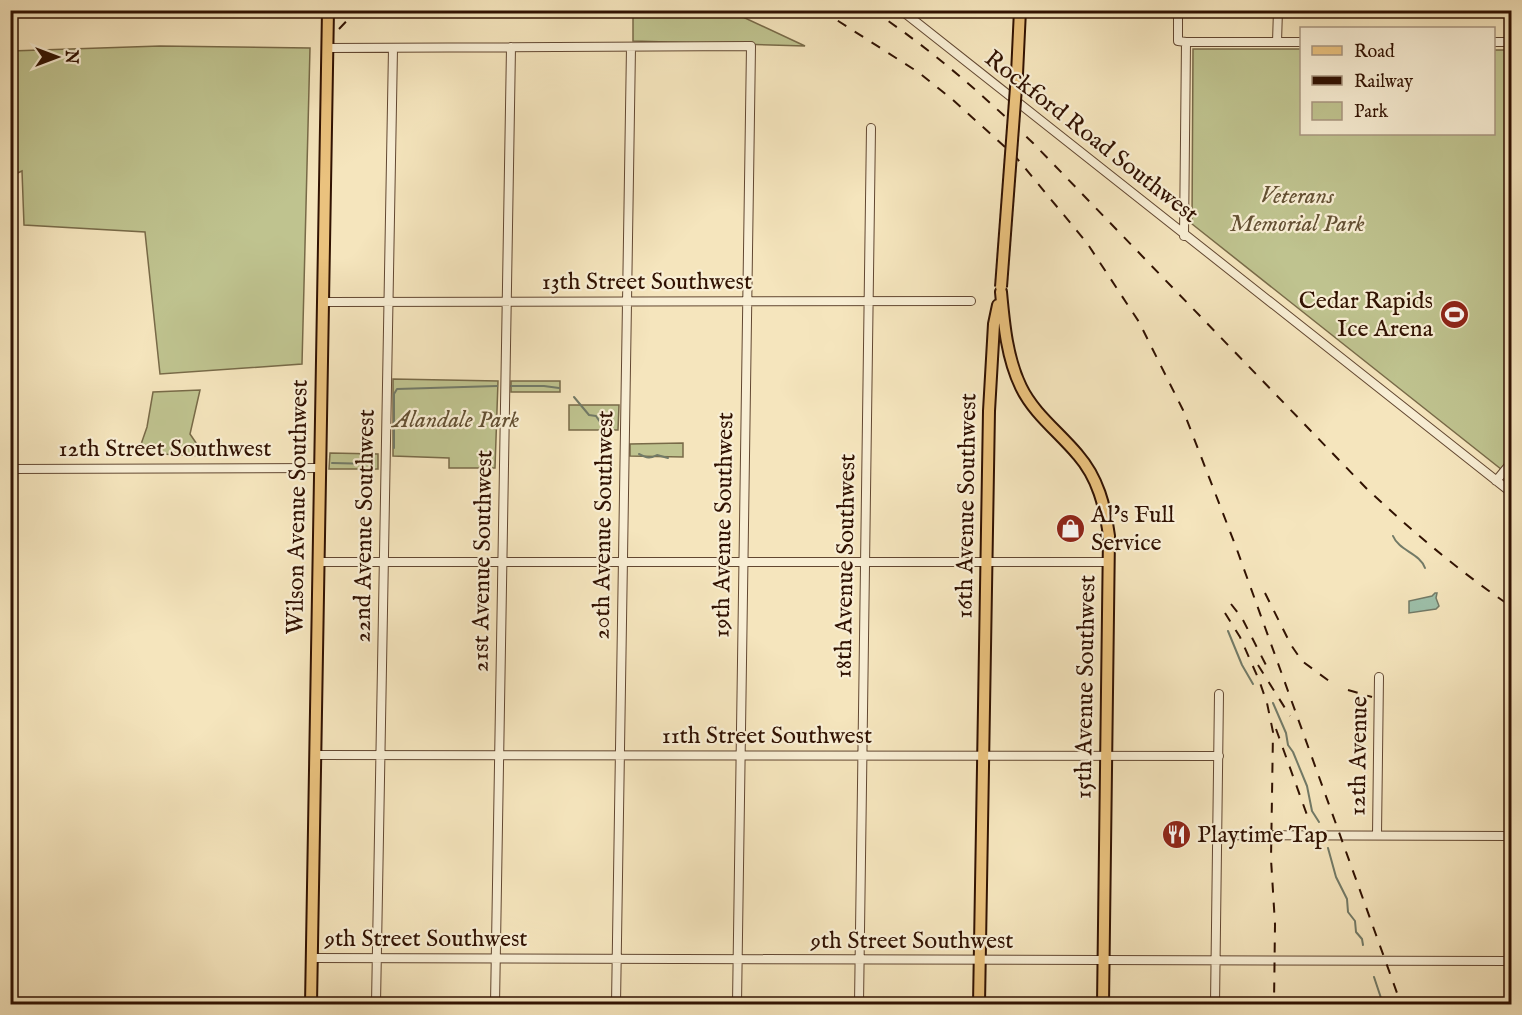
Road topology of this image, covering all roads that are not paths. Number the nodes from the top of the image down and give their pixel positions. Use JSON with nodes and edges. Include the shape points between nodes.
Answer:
{"nodes":[{"id":1,"x":328,"y":10,"type":"edge"},
{"id":2,"x":901,"y":10,"type":"edge"},
{"id":3,"x":1020,"y":10,"type":"edge"},
{"id":4,"x":1178,"y":10,"type":"edge"},
{"id":5,"x":1278,"y":10,"type":"edge"},
{"id":6,"x":1186,"y":42,"type":"junction"},
{"id":7,"x":1277,"y":42,"type":"junction"},
{"id":8,"x":1300,"y":42,"type":"edge"},
{"id":9,"x":1495,"y":42,"type":"edge"},
{"id":10,"x":1512,"y":42,"type":"edge"},
{"id":11,"x":631,"y":46,"type":"junction"},
{"id":12,"x":511,"y":47,"type":"junction"},
{"id":13,"x":327,"y":48,"type":"junction"},
{"id":14,"x":393,"y":48,"type":"junction"},
{"id":15,"x":871,"y":128,"type":"dead end"},
{"id":16,"x":1184,"y":236,"type":"junction"},
{"id":17,"x":1001,"y":290,"type":"junction"},
{"id":18,"x":747,"y":301,"type":"junction"},
{"id":19,"x":868,"y":301,"type":"junction"},
{"id":20,"x":971,"y":301,"type":"dead end"},
{"id":21,"x":323,"y":302,"type":"junction"},
{"id":22,"x":389,"y":302,"type":"junction"},
{"id":23,"x":507,"y":302,"type":"junction"},
{"id":24,"x":627,"y":302,"type":"junction"},
{"id":25,"x":1512,"y":458,"type":"edge"},
{"id":26,"x":320,"y":468,"type":"junction"},
{"id":27,"x":10,"y":470,"type":"edge"},
{"id":28,"x":1496,"y":481,"type":"junction"},
{"id":29,"x":1512,"y":493,"type":"edge"},
{"id":30,"x":318,"y":562,"type":"junction"},
{"id":31,"x":384,"y":562,"type":"junction"},
{"id":32,"x":503,"y":562,"type":"junction"},
{"id":33,"x":623,"y":562,"type":"junction"},
{"id":34,"x":743,"y":562,"type":"junction"},
{"id":35,"x":865,"y":562,"type":"junction"},
{"id":36,"x":986,"y":562,"type":"junction"},
{"id":37,"x":1108,"y":562,"type":"junction"},
{"id":38,"x":1379,"y":676,"type":"dead end"},
{"id":39,"x":1219,"y":694,"type":"dead end"},
{"id":40,"x":315,"y":755,"type":"junction"},
{"id":41,"x":381,"y":755,"type":"junction"},
{"id":42,"x":499,"y":755,"type":"junction"},
{"id":43,"x":620,"y":755,"type":"junction"},
{"id":44,"x":741,"y":756,"type":"junction"},
{"id":45,"x":862,"y":756,"type":"junction"},
{"id":46,"x":983,"y":756,"type":"junction"},
{"id":47,"x":1106,"y":756,"type":"junction"},
{"id":48,"x":1219,"y":756,"type":"junction"},
{"id":49,"x":1218,"y":835,"type":"junction"},
{"id":50,"x":1377,"y":835,"type":"junction"},
{"id":51,"x":1512,"y":836,"type":"edge"},
{"id":52,"x":312,"y":958,"type":"junction"},
{"id":53,"x":377,"y":958,"type":"junction"},
{"id":54,"x":496,"y":959,"type":"junction"},
{"id":55,"x":616,"y":959,"type":"junction"},
{"id":56,"x":738,"y":960,"type":"junction"},
{"id":57,"x":860,"y":960,"type":"junction"},
{"id":58,"x":980,"y":961,"type":"junction"},
{"id":59,"x":1103,"y":961,"type":"junction"},
{"id":60,"x":1216,"y":961,"type":"junction"},
{"id":61,"x":1512,"y":961,"type":"edge"},
{"id":62,"x":311,"y":1005,"type":"edge"},
{"id":63,"x":376,"y":1005,"type":"edge"},
{"id":64,"x":495,"y":1005,"type":"edge"},
{"id":65,"x":616,"y":1005,"type":"edge"},
{"id":66,"x":737,"y":1005,"type":"edge"},
{"id":67,"x":859,"y":1005,"type":"edge"},
{"id":68,"x":979,"y":1005,"type":"edge"},
{"id":69,"x":1103,"y":1005,"type":"edge"},
{"id":70,"x":1215,"y":1005,"type":"edge"}],
"edges":[{"from":1,"to":13,"type":"main road","name":"Wilson Avenue Southwest"},
{"from":2,"to":16,"type":"street","name":"Rockford Road Southwest"},
{"from":3,"to":17,"type":"main road","name":"16th Avenue Southwest","bridge":true},
{"from":4,"to":6,"type":"street","via":[[1178,42]]},
{"from":5,"to":7,"type":"street"},
{"from":6,"to":7,"type":"street"},
{"from":6,"to":16,"type":"street"},
{"from":7,"to":8,"type":"street"},
{"from":9,"to":10,"type":"street"},
{"from":11,"to":12,"type":"street"},
{"from":11,"to":18,"type":"street","name":"19th Avenue Southwest","via":[[751,46]]},
{"from":11,"to":24,"type":"street","name":"20th Avenue Southwest"},
{"from":12,"to":14,"type":"street"},
{"from":12,"to":23,"type":"street","name":"21st Avenue Southwest"},
{"from":13,"to":14,"type":"street"},
{"from":13,"to":21,"type":"main road","name":"Wilson Avenue Southwest"},
{"from":14,"to":22,"type":"street","name":"22nd Avenue Southwest"},
{"from":15,"to":19,"type":"street","name":"18th Avenue Southwest"},
{"from":16,"to":28,"type":"street","name":"Rockford Road Southwest"},
{"from":17,"to":36,"type":"main road","name":"16th Avenue Southwest","via":[[991,369]]},
{"from":17,"to":37,"type":"main road","name":"15th Avenue Southwest","via":[[1011,361],[1022,388],[1037,412],[1079,456],[1101,494],[1109,536]]},
{"from":18,"to":19,"type":"street","name":"13th Street Southwest"},
{"from":18,"to":24,"type":"street","name":"13th Street Southwest"},
{"from":18,"to":34,"type":"street","name":"19th Avenue Southwest"},
{"from":19,"to":20,"type":"street","name":"13th Street Southwest"},
{"from":19,"to":35,"type":"street","name":"18th Avenue Southwest"},
{"from":21,"to":22,"type":"street","name":"13th Street Southwest"},
{"from":21,"to":26,"type":"main road","name":"Wilson Avenue Southwest"},
{"from":22,"to":23,"type":"street","name":"13th Street Southwest"},
{"from":22,"to":31,"type":"street","name":"22nd Avenue Southwest"},
{"from":23,"to":24,"type":"street","name":"13th Street Southwest"},
{"from":23,"to":32,"type":"street","name":"21st Avenue Southwest"},
{"from":24,"to":33,"type":"street","name":"20th Avenue Southwest"},
{"from":25,"to":28,"type":"street"},
{"from":26,"to":27,"type":"street","name":"12th Street Southwest"},
{"from":26,"to":30,"type":"main road","name":"Wilson Avenue Southwest"},
{"from":28,"to":29,"type":"street","name":"Rockford Road Southwest"},
{"from":30,"to":31,"type":"street"},
{"from":30,"to":40,"type":"main road","name":"Wilson Avenue Southwest"},
{"from":31,"to":32,"type":"street"},
{"from":31,"to":41,"type":"street","name":"22nd Avenue Southwest"},
{"from":32,"to":33,"type":"street"},
{"from":32,"to":42,"type":"street","name":"21st Avenue Southwest"},
{"from":33,"to":34,"type":"street"},
{"from":33,"to":43,"type":"street","name":"20th Avenue Southwest"},
{"from":34,"to":35,"type":"street"},
{"from":34,"to":44,"type":"street","name":"19th Avenue Southwest"},
{"from":35,"to":36,"type":"street"},
{"from":35,"to":45,"type":"street","name":"18th Avenue Southwest"},
{"from":36,"to":37,"type":"street"},
{"from":36,"to":46,"type":"main road","name":"16th Avenue Southwest"},
{"from":37,"to":47,"type":"main road","name":"15th Avenue Southwest"},
{"from":38,"to":50,"type":"street","name":"12th Avenue"},
{"from":39,"to":48,"type":"street"},
{"from":40,"to":41,"type":"street","name":"11th Street Southwest"},
{"from":40,"to":52,"type":"main road","name":"Wilson Avenue Southwest"},
{"from":41,"to":42,"type":"street","name":"11th Street Southwest"},
{"from":41,"to":53,"type":"street","name":"22nd Avenue Southwest"},
{"from":42,"to":43,"type":"street","name":"11th Street Southwest"},
{"from":42,"to":54,"type":"street","name":"21st Avenue Southwest"},
{"from":43,"to":44,"type":"street","name":"11th Street Southwest"},
{"from":43,"to":55,"type":"street","name":"20th Avenue Southwest"},
{"from":44,"to":45,"type":"street","name":"11th Street Southwest"},
{"from":44,"to":56,"type":"street","name":"19th Avenue Southwest"},
{"from":45,"to":46,"type":"street","name":"11th Street Southwest"},
{"from":45,"to":57,"type":"street","name":"18th Avenue Southwest"},
{"from":46,"to":47,"type":"street","name":"11th Street Southwest"},
{"from":46,"to":58,"type":"main road","name":"16th Avenue Southwest"},
{"from":47,"to":48,"type":"street","name":"11th Street Southwest"},
{"from":47,"to":59,"type":"main road","name":"15th Avenue Southwest"},
{"from":48,"to":49,"type":"street"},
{"from":49,"to":50,"type":"street"},
{"from":49,"to":60,"type":"street"},
{"from":50,"to":51,"type":"street"},
{"from":52,"to":53,"type":"street","name":"9th Street Southwest"},
{"from":52,"to":62,"type":"main road","name":"Wilson Avenue Southwest"},
{"from":53,"to":54,"type":"street","name":"9th Street Southwest"},
{"from":53,"to":63,"type":"street","name":"22nd Avenue Southwest"},
{"from":54,"to":55,"type":"street","name":"9th Street Southwest"},
{"from":54,"to":64,"type":"street","name":"21st Avenue Southwest"},
{"from":55,"to":56,"type":"street","name":"9th Street Southwest"},
{"from":55,"to":65,"type":"street","name":"20th Avenue Southwest"},
{"from":56,"to":57,"type":"street","name":"9th Street Southwest"},
{"from":56,"to":66,"type":"street","name":"19th Avenue Southwest"},
{"from":57,"to":58,"type":"street","name":"9th Street Southwest"},
{"from":57,"to":67,"type":"street","name":"18th Avenue Southwest"},
{"from":58,"to":59,"type":"street","name":"9th Street Southwest"},
{"from":58,"to":68,"type":"main road","name":"16th Avenue Southwest"},
{"from":59,"to":60,"type":"street","name":"9th Street Southwest"},
{"from":59,"to":69,"type":"main road","name":"15th Avenue Southwest"},
{"from":60,"to":61,"type":"street","name":"9th Street Southwest"},
{"from":60,"to":70,"type":"street"}]}
